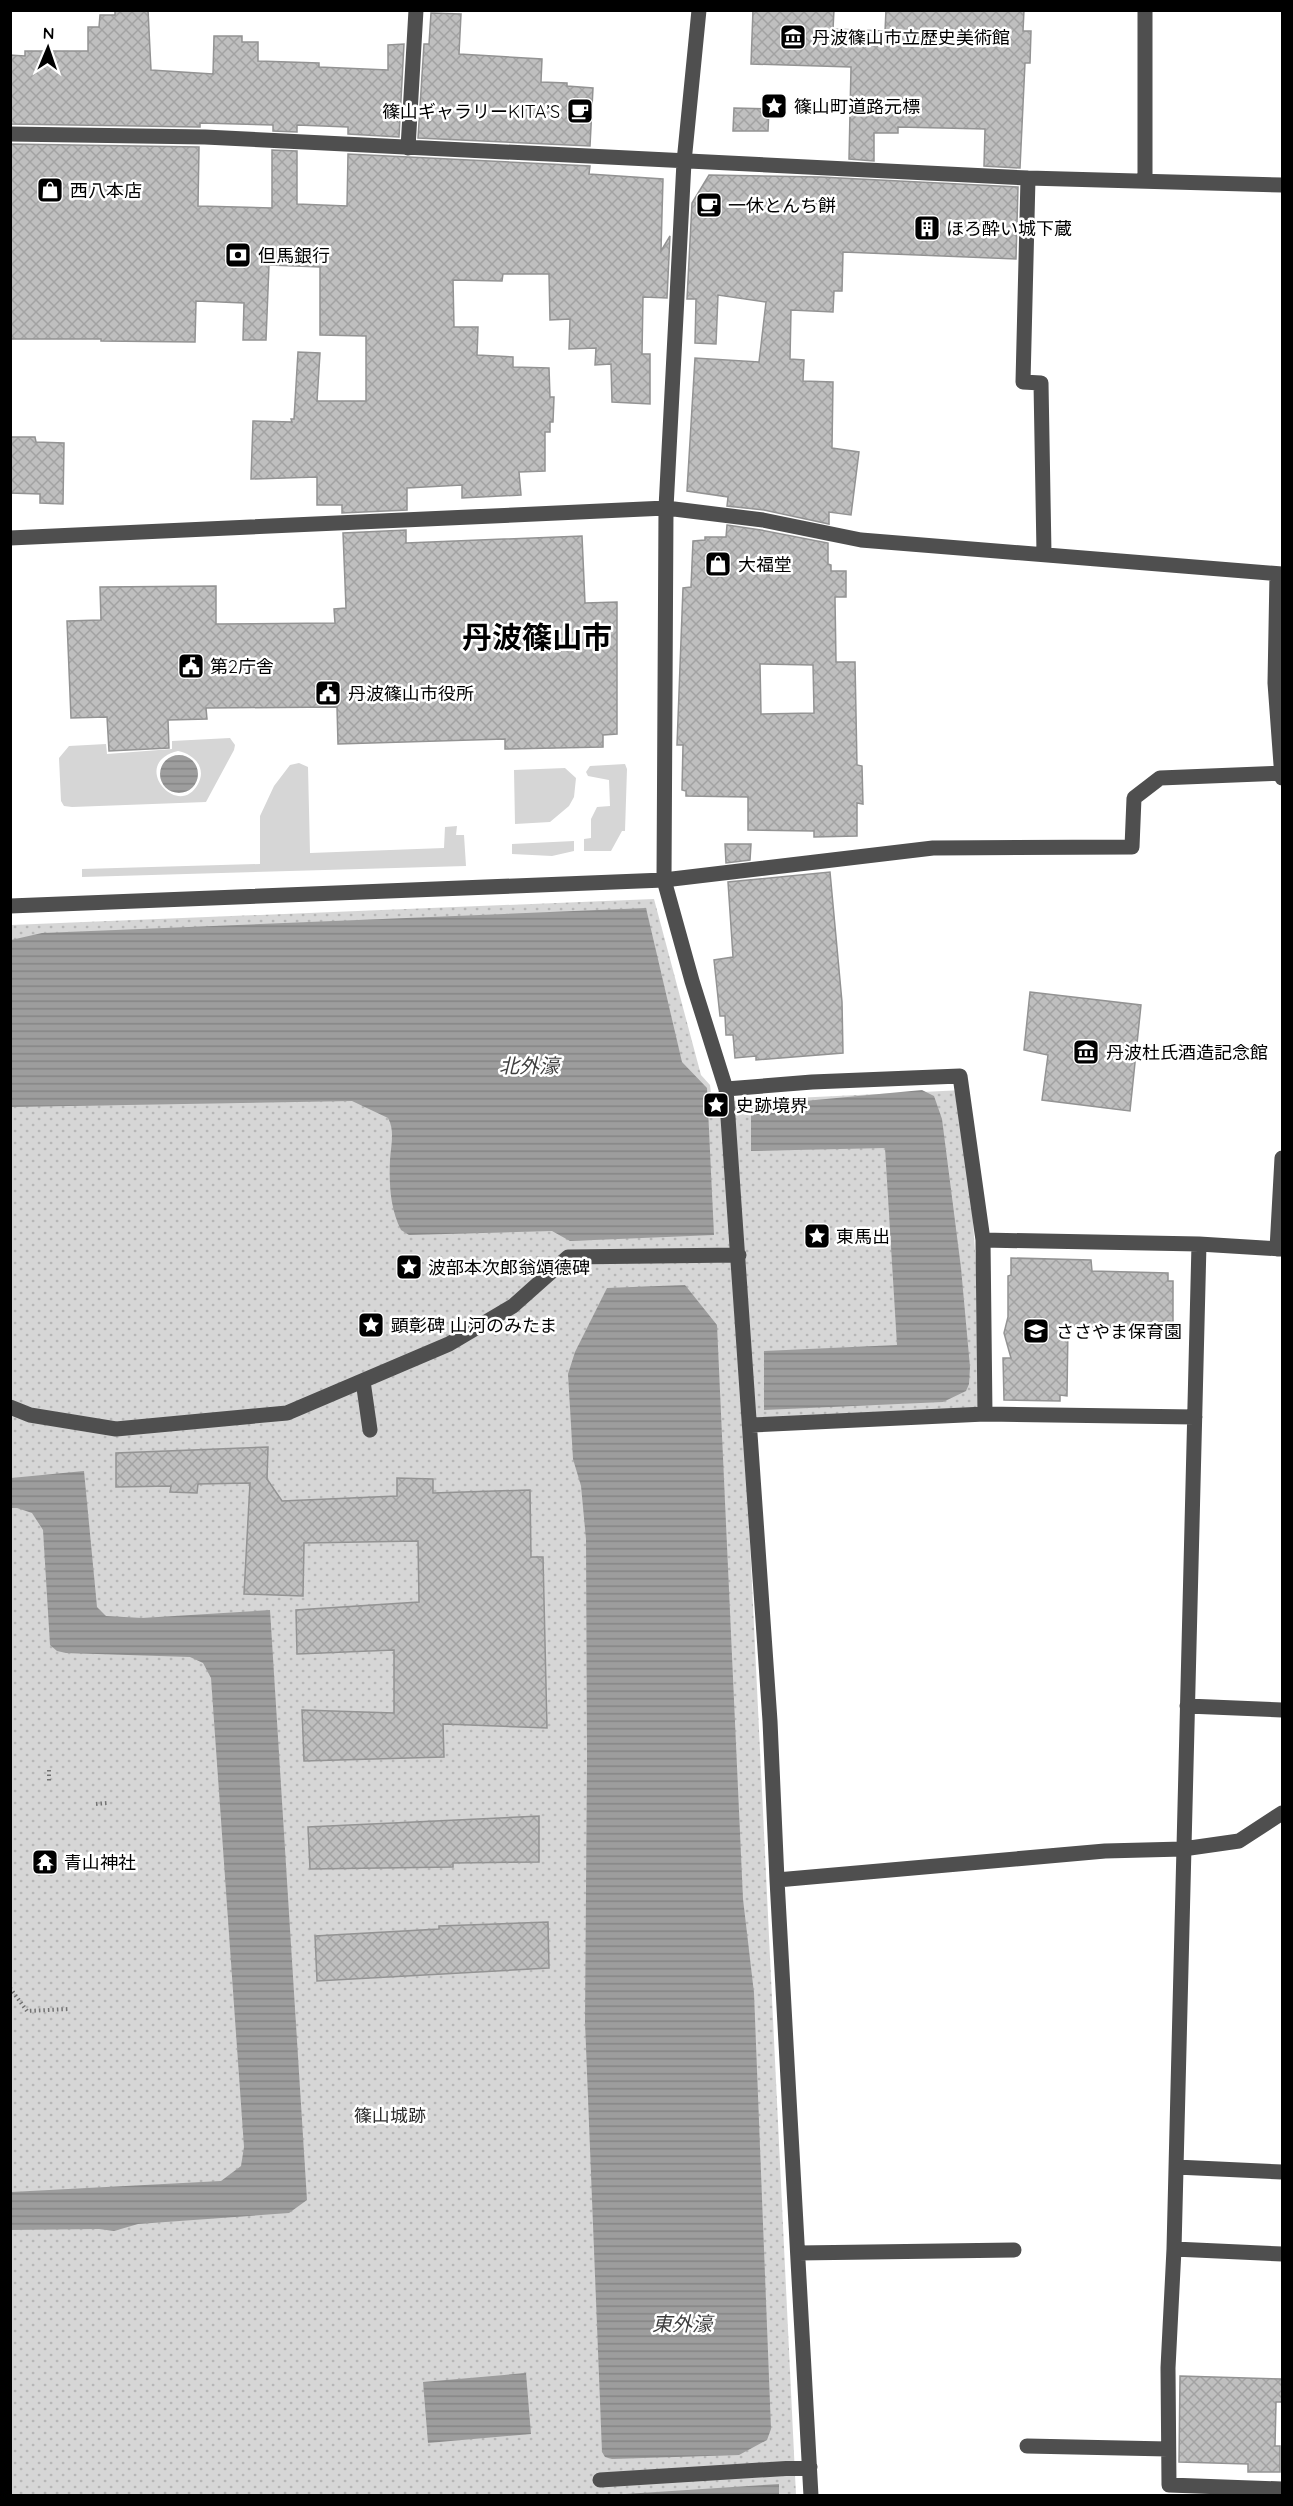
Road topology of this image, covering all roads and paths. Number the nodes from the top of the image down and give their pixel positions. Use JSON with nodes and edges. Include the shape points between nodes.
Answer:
{"nodes":[{"id":1,"x":416,"y":10,"type":"edge"},
{"id":2,"x":699,"y":10,"type":"edge"},
{"id":3,"x":1145,"y":10,"type":"edge"},
{"id":4,"x":10,"y":134,"type":"edge"},
{"id":5,"x":408,"y":147,"type":"junction"},
{"id":6,"x":684,"y":162,"type":"junction"},
{"id":7,"x":1028,"y":178,"type":"junction"},
{"id":8,"x":1145,"y":180,"type":"junction"},
{"id":9,"x":1282,"y":185,"type":"edge"},
{"id":10,"x":666,"y":508,"type":"junction"},
{"id":11,"x":10,"y":538,"type":"edge"},
{"id":12,"x":1044,"y":553,"type":"junction"},
{"id":13,"x":1280,"y":574,"type":"edge"},
{"id":14,"x":1282,"y":773,"type":"edge"},
{"id":15,"x":1282,"y":778,"type":"edge"},
{"id":16,"x":664,"y":880,"type":"junction"},
{"id":17,"x":10,"y":906,"type":"edge"},
{"id":18,"x":726,"y":1089,"type":"junction"},
{"id":19,"x":1282,"y":1158,"type":"edge"},
{"id":20,"x":983,"y":1240,"type":"junction"},
{"id":21,"x":1199,"y":1244,"type":"junction"},
{"id":22,"x":1280,"y":1249,"type":"edge"},
{"id":23,"x":739,"y":1255,"type":"junction"},
{"id":24,"x":363,"y":1381,"type":"junction"},
{"id":25,"x":10,"y":1407,"type":"edge"},
{"id":26,"x":985,"y":1414,"type":"junction"},
{"id":27,"x":1195,"y":1417,"type":"junction"},
{"id":28,"x":751,"y":1425,"type":"junction"},
{"id":29,"x":370,"y":1430,"type":"dead end"},
{"id":30,"x":1187,"y":1706,"type":"junction"},
{"id":31,"x":1282,"y":1710,"type":"edge"},
{"id":32,"x":49,"y":1770,"type":"dead end"},
{"id":33,"x":50,"y":1782,"type":"dead end"},
{"id":34,"x":107,"y":1803,"type":"dead end"},
{"id":35,"x":96,"y":1804,"type":"dead end"},
{"id":36,"x":1282,"y":1813,"type":"edge"},
{"id":37,"x":1183,"y":1849,"type":"junction"},
{"id":38,"x":777,"y":1880,"type":"junction"},
{"id":39,"x":10,"y":1988,"type":"edge"},
{"id":40,"x":69,"y":2009,"type":"dead end"},
{"id":41,"x":1176,"y":2167,"type":"junction"},
{"id":42,"x":1282,"y":2172,"type":"edge"},
{"id":43,"x":1174,"y":2249,"type":"junction"},
{"id":44,"x":1014,"y":2250,"type":"dead end"},
{"id":45,"x":798,"y":2253,"type":"junction"},
{"id":46,"x":1282,"y":2254,"type":"edge"},
{"id":47,"x":1027,"y":2446,"type":"dead end"},
{"id":48,"x":1168,"y":2449,"type":"junction"},
{"id":49,"x":810,"y":2467,"type":"junction"},
{"id":50,"x":600,"y":2480,"type":"dead end"},
{"id":51,"x":1282,"y":2489,"type":"edge"},
{"id":52,"x":810,"y":2496,"type":"edge"}],
"edges":[{"from":1,"to":5,"type":"street"},
{"from":2,"to":6,"type":"street"},
{"from":3,"to":8,"type":"street"},
{"from":4,"to":5,"type":"street","via":[[205,137]]},
{"from":5,"to":6,"type":"street"},
{"from":6,"to":7,"type":"street"},
{"from":6,"to":10,"type":"street"},
{"from":7,"to":8,"type":"street"},
{"from":7,"to":12,"type":"street","via":[[1023,382],[1041,384]]},
{"from":8,"to":9,"type":"street"},
{"from":10,"to":11,"type":"street"},
{"from":10,"to":12,"type":"street","via":[[764,520],[861,540]]},
{"from":10,"to":16,"type":"street"},
{"from":12,"to":13,"type":"street"},
{"from":13,"to":14,"type":"street","via":[[1275,683]]},
{"from":14,"to":15,"type":"street"},
{"from":14,"to":16,"type":"street","via":[[1160,778],[1134,798],[1132,848],[933,848]]},
{"from":16,"to":17,"type":"street"},
{"from":16,"to":18,"type":"street"},
{"from":18,"to":20,"type":"street","via":[[960,1076]]},
{"from":18,"to":23,"type":"street"},
{"from":19,"to":22,"type":"street"},
{"from":20,"to":21,"type":"street"},
{"from":20,"to":26,"type":"street"},
{"from":21,"to":22,"type":"street"},
{"from":21,"to":27,"type":"street"},
{"from":23,"to":24,"type":"street","via":[[568,1257],[513,1306],[449,1344]]},
{"from":23,"to":28,"type":"street"},
{"from":24,"to":25,"type":"street","via":[[287,1413],[116,1429],[30,1415]]},
{"from":24,"to":29,"type":"street"},
{"from":26,"to":27,"type":"street"},
{"from":26,"to":28,"type":"street"},
{"from":27,"to":30,"type":"street"},
{"from":28,"to":38,"type":"street"},
{"from":30,"to":31,"type":"street"},
{"from":30,"to":37,"type":"street"},
{"from":32,"to":33,"type":"path"},
{"from":34,"to":35,"type":"path"},
{"from":36,"to":37,"type":"street","via":[[1239,1841]]},
{"from":37,"to":38,"type":"street","via":[[1105,1851]]},
{"from":37,"to":41,"type":"street"},
{"from":38,"to":45,"type":"street"},
{"from":39,"to":40,"type":"path","via":[[27,2010]]},
{"from":41,"to":42,"type":"street"},
{"from":41,"to":43,"type":"street"},
{"from":43,"to":46,"type":"street"},
{"from":43,"to":48,"type":"street"},
{"from":44,"to":45,"type":"street"},
{"from":45,"to":49,"type":"street"},
{"from":47,"to":48,"type":"street"},
{"from":48,"to":51,"type":"street","via":[[1169,2485]]},
{"from":49,"to":50,"type":"street"},
{"from":49,"to":52,"type":"street"}]}
